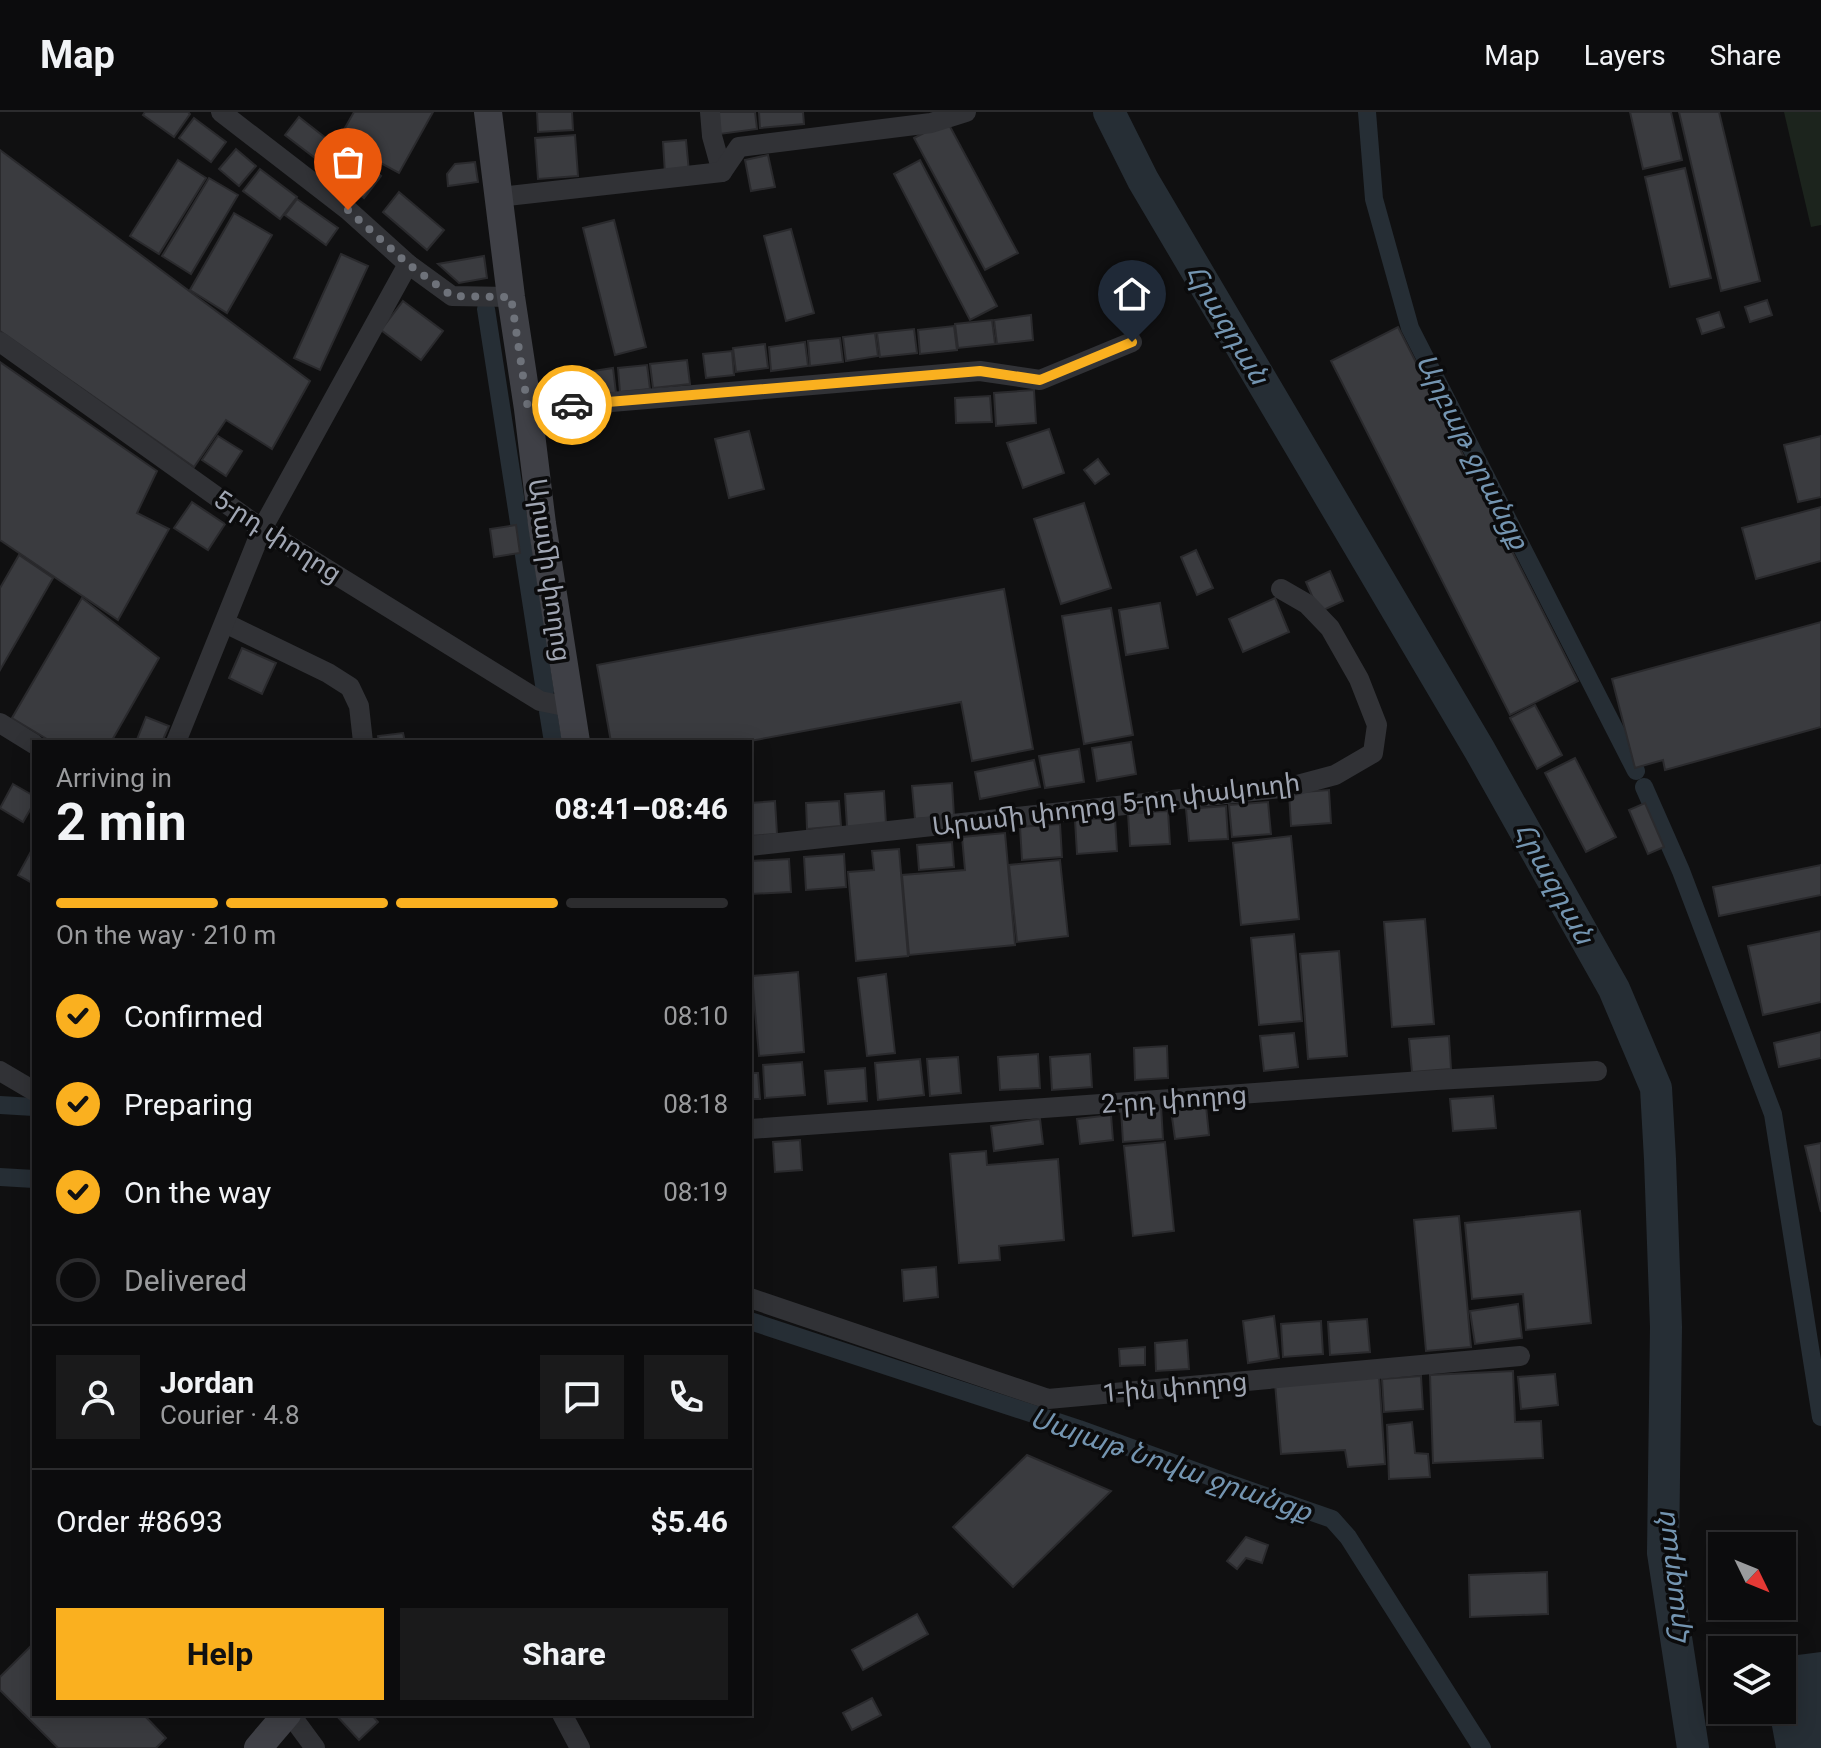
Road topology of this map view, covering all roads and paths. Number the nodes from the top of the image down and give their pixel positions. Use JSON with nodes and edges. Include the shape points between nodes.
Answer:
{"nodes":[{"id":1,"x":221,"y":112,"type":"edge"},
{"id":2,"x":488,"y":112,"type":"edge"},
{"id":3,"x":710,"y":112,"type":"edge"},
{"id":4,"x":966,"y":112,"type":"edge"},
{"id":5,"x":722,"y":172,"type":"junction"},
{"id":6,"x":499,"y":197,"type":"junction"},
{"id":7,"x":408,"y":264,"type":"junction"},
{"id":8,"x":511,"y":297,"type":"junction"},
{"id":9,"x":0,"y":342,"type":"edge"},
{"id":10,"x":1132,"y":342,"type":"dead end"},
{"id":11,"x":528,"y":409,"type":"junction"},
{"id":12,"x":262,"y":529,"type":"junction"},
{"id":13,"x":1281,"y":589,"type":"dead end"},
{"id":14,"x":225,"y":623,"type":"junction"},
{"id":15,"x":569,"y":707,"type":"junction"},
{"id":16,"x":0,"y":723,"type":"edge"},
{"id":17,"x":177,"y":740,"type":"edge"},
{"id":18,"x":363,"y":740,"type":"edge"},
{"id":19,"x":576,"y":740,"type":"edge"},
{"id":20,"x":32,"y":743,"type":"edge"},
{"id":21,"x":752,"y":846,"type":"edge"},
{"id":22,"x":0,"y":1071,"type":"edge"},
{"id":23,"x":1597,"y":1071,"type":"dead end"},
{"id":24,"x":32,"y":1090,"type":"edge"},
{"id":25,"x":752,"y":1129,"type":"edge"},
{"id":26,"x":752,"y":1299,"type":"edge"},
{"id":27,"x":1520,"y":1356,"type":"dead end"},
{"id":28,"x":287,"y":1716,"type":"edge"},
{"id":29,"x":291,"y":1716,"type":"edge"},
{"id":30,"x":563,"y":1716,"type":"edge"},
{"id":31,"x":258,"y":1748,"type":"edge"},
{"id":32,"x":315,"y":1748,"type":"edge"},
{"id":33,"x":580,"y":1748,"type":"edge"}],
"edges":[{"from":1,"to":7,"type":"street","via":[[348,210]]},
{"from":2,"to":6,"type":"main road","name":"Արամի փողոց"},
{"from":3,"to":5,"type":"street"},
{"from":4,"to":5,"type":"street","via":[[931,123],[739,147]]},
{"from":5,"to":6,"type":"street"},
{"from":6,"to":8,"type":"main road","name":"Արամի փողոց"},
{"from":7,"to":8,"type":"street","via":[[452,296]]},
{"from":7,"to":12,"type":"street"},
{"from":8,"to":11,"type":"main road","name":"Արամի փողոց"},
{"from":9,"to":12,"type":"street","name":"5-րդ փողոց"},
{"from":10,"to":11,"type":"street","via":[[1040,380],[980,371]]},
{"from":11,"to":15,"type":"main road","name":"Արամի փողոց"},
{"from":12,"to":14,"type":"street"},
{"from":12,"to":15,"type":"street","name":"5-րդ փողոց","via":[[540,701]]},
{"from":13,"to":21,"type":"street","name":"Արամի փողոց 5-րդ փակուղի","via":[[1307,604],[1330,628],[1377,725],[1373,753],[1335,775],[1290,787]]},
{"from":14,"to":17,"type":"street"},
{"from":14,"to":18,"type":"street","via":[[350,687],[359,706]]},
{"from":15,"to":19,"type":"main road","name":"Արամի փողոց"},
{"from":16,"to":20,"type":"street"},
{"from":22,"to":24,"type":"street"},
{"from":23,"to":25,"type":"street","name":"2-րդ փողոց"},
{"from":26,"to":27,"type":"street","name":"1-ին փողոց","via":[[1048,1399]]},
{"from":28,"to":31,"type":"main road"},
{"from":29,"to":32,"type":"street"},
{"from":30,"to":33,"type":"street"}]}
